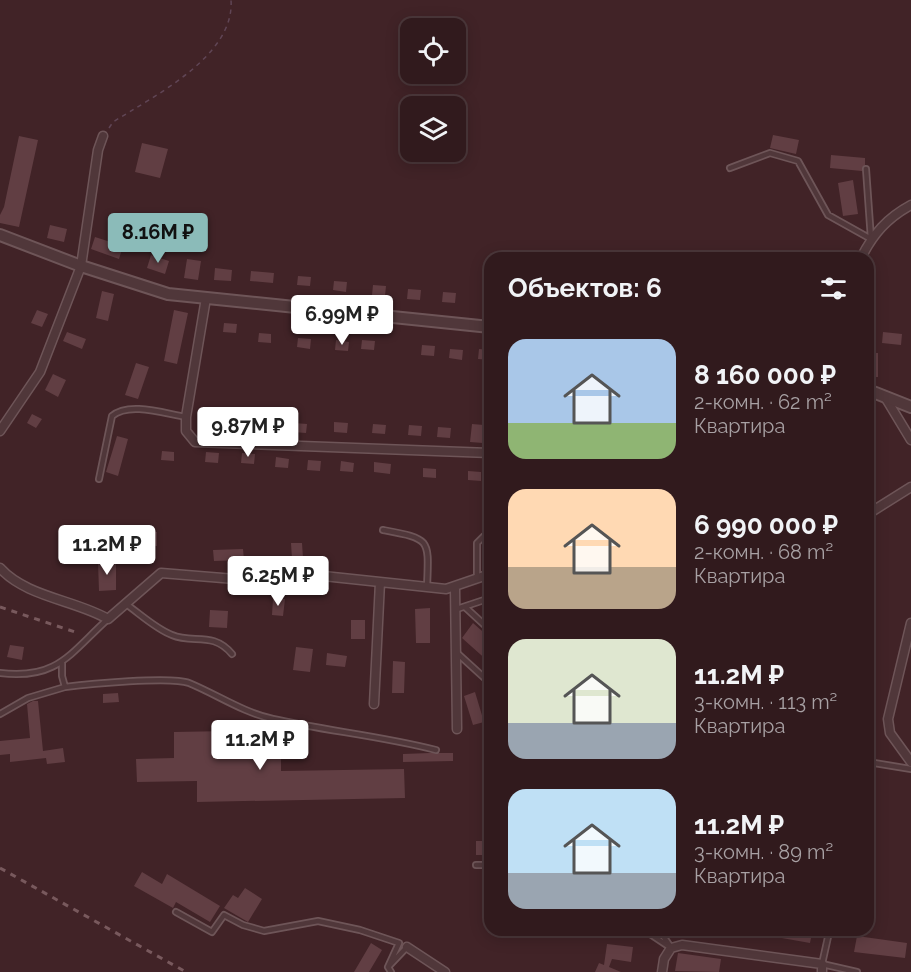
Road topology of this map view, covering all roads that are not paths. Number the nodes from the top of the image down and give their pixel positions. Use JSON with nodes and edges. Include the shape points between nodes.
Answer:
{"nodes":[{"id":1,"x":103,"y":136,"type":"road end"},
{"id":2,"x":730,"y":168,"type":"dead end"},
{"id":3,"x":866,"y":169,"type":"dead end"},
{"id":4,"x":911,"y":205,"type":"edge"},
{"id":5,"x":0,"y":235,"type":"edge"},
{"id":6,"x":871,"y":238,"type":"junction"},
{"id":7,"x":864,"y":252,"type":"edge"},
{"id":8,"x":81,"y":266,"type":"junction"},
{"id":9,"x":206,"y":298,"type":"junction"},
{"id":10,"x":484,"y":326,"type":"edge"},
{"id":11,"x":874,"y":392,"type":"edge"},
{"id":12,"x":885,"y":397,"type":"junction"},
{"id":13,"x":911,"y":407,"type":"edge"},
{"id":14,"x":186,"y":417,"type":"junction"},
{"id":15,"x":0,"y":431,"type":"edge"},
{"id":16,"x":911,"y":440,"type":"edge"},
{"id":17,"x":484,"y":453,"type":"edge"},
{"id":18,"x":99,"y":479,"type":"dead end"},
{"id":19,"x":911,"y":487,"type":"edge"},
{"id":20,"x":874,"y":510,"type":"edge"},
{"id":21,"x":383,"y":530,"type":"dead end"},
{"id":22,"x":484,"y":536,"type":"edge"},
{"id":23,"x":0,"y":568,"type":"edge"},
{"id":24,"x":484,"y":576,"type":"edge"},
{"id":25,"x":477,"y":578,"type":"junction"},
{"id":26,"x":380,"y":582,"type":"junction"},
{"id":27,"x":427,"y":587,"type":"junction"},
{"id":28,"x":455,"y":588,"type":"junction"},
{"id":29,"x":484,"y":600,"type":"edge"},
{"id":30,"x":126,"y":604,"type":"junction"},
{"id":31,"x":461,"y":608,"type":"junction"},
{"id":32,"x":108,"y":619,"type":"junction"},
{"id":33,"x":911,"y":622,"type":"edge"},
{"id":34,"x":484,"y":625,"type":"edge"},
{"id":35,"x":457,"y":653,"type":"junction"},
{"id":36,"x":232,"y":654,"type":"dead end"},
{"id":37,"x":62,"y":663,"type":"junction"},
{"id":38,"x":0,"y":672,"type":"edge"},
{"id":39,"x":484,"y":678,"type":"edge"},
{"id":40,"x":65,"y":687,"type":"junction"},
{"id":41,"x":374,"y":704,"type":"dead end"},
{"id":42,"x":0,"y":714,"type":"edge"},
{"id":43,"x":457,"y":729,"type":"dead end"},
{"id":44,"x":436,"y":750,"type":"dead end"},
{"id":45,"x":911,"y":762,"type":"edge"},
{"id":46,"x":874,"y":763,"type":"edge"},
{"id":47,"x":911,"y":769,"type":"edge"},
{"id":48,"x":476,"y":865,"type":"dead end"},
{"id":49,"x":484,"y":865,"type":"edge"},
{"id":50,"x":176,"y":912,"type":"dead end"},
{"id":51,"x":653,"y":936,"type":"edge"},
{"id":52,"x":663,"y":936,"type":"edge"},
{"id":53,"x":828,"y":937,"type":"dead end"},
{"id":54,"x":407,"y":947,"type":"joint"},
{"id":55,"x":671,"y":948,"type":"junction"},
{"id":56,"x":822,"y":968,"type":"edge"},
{"id":57,"x":390,"y":970,"type":"edge"},
{"id":58,"x":445,"y":972,"type":"edge"},
{"id":59,"x":662,"y":972,"type":"edge"},
{"id":60,"x":857,"y":972,"type":"edge"}],
"edges":[{"from":1,"to":8,"type":"street"},
{"from":2,"to":6,"type":"lane","via":[[770,153],[798,161],[828,215]]},
{"from":3,"to":6,"type":"lane"},
{"from":4,"to":6,"type":"street"},
{"from":5,"to":8,"type":"street"},
{"from":6,"to":7,"type":"street"},
{"from":8,"to":9,"type":"street","via":[[168,294]]},
{"from":8,"to":15,"type":"street","via":[[40,372]]},
{"from":9,"to":10,"type":"street"},
{"from":9,"to":14,"type":"street"},
{"from":11,"to":12,"type":"street"},
{"from":12,"to":13,"type":"street"},
{"from":12,"to":16,"type":"street"},
{"from":14,"to":17,"type":"street","via":[[186,431],[195,442]]},
{"from":14,"to":18,"type":"lane","via":[[127,409],[117,412],[112,416]]},
{"from":19,"to":20,"type":"street"},
{"from":21,"to":27,"type":"lane","via":[[419,536],[425,542]]},
{"from":22,"to":25,"type":"lane","via":[[477,543]]},
{"from":23,"to":32,"type":"street","via":[[16,582]]},
{"from":24,"to":25,"type":"street"},
{"from":25,"to":28,"type":"street"},
{"from":26,"to":27,"type":"street"},
{"from":26,"to":30,"type":"street","via":[[314,575],[235,579],[161,573]]},
{"from":26,"to":41,"type":"street"},
{"from":27,"to":28,"type":"street"},
{"from":28,"to":31,"type":"street"},
{"from":29,"to":31,"type":"lane"},
{"from":30,"to":32,"type":"street"},
{"from":30,"to":36,"type":"lane","via":[[174,636],[199,637],[225,645]]},
{"from":31,"to":34,"type":"lane"},
{"from":31,"to":35,"type":"street"},
{"from":32,"to":37,"type":"lane"},
{"from":33,"to":45,"type":"street","via":[[888,719],[890,733]]},
{"from":35,"to":39,"type":"lane"},
{"from":35,"to":43,"type":"street"},
{"from":37,"to":38,"type":"lane","via":[[41,671]]},
{"from":37,"to":40,"type":"lane"},
{"from":40,"to":42,"type":"lane","via":[[28,699]]},
{"from":40,"to":44,"type":"lane","via":[[102,682],[186,682],[238,709],[274,719]]},
{"from":46,"to":47,"type":"lane"},
{"from":48,"to":49,"type":"lane"},
{"from":50,"to":57,"type":"lane","via":[[212,932],[224,915],[264,931],[318,921],[360,930],[399,943]]},
{"from":51,"to":55,"type":"lane"},
{"from":52,"to":55,"type":"lane"},
{"from":53,"to":56,"type":"lane"},
{"from":54,"to":57,"type":"lane"},
{"from":54,"to":58,"type":"street"},
{"from":55,"to":56,"type":"street","via":[[682,945]]},
{"from":55,"to":59,"type":"street"},
{"from":56,"to":60,"type":"lane"}]}
